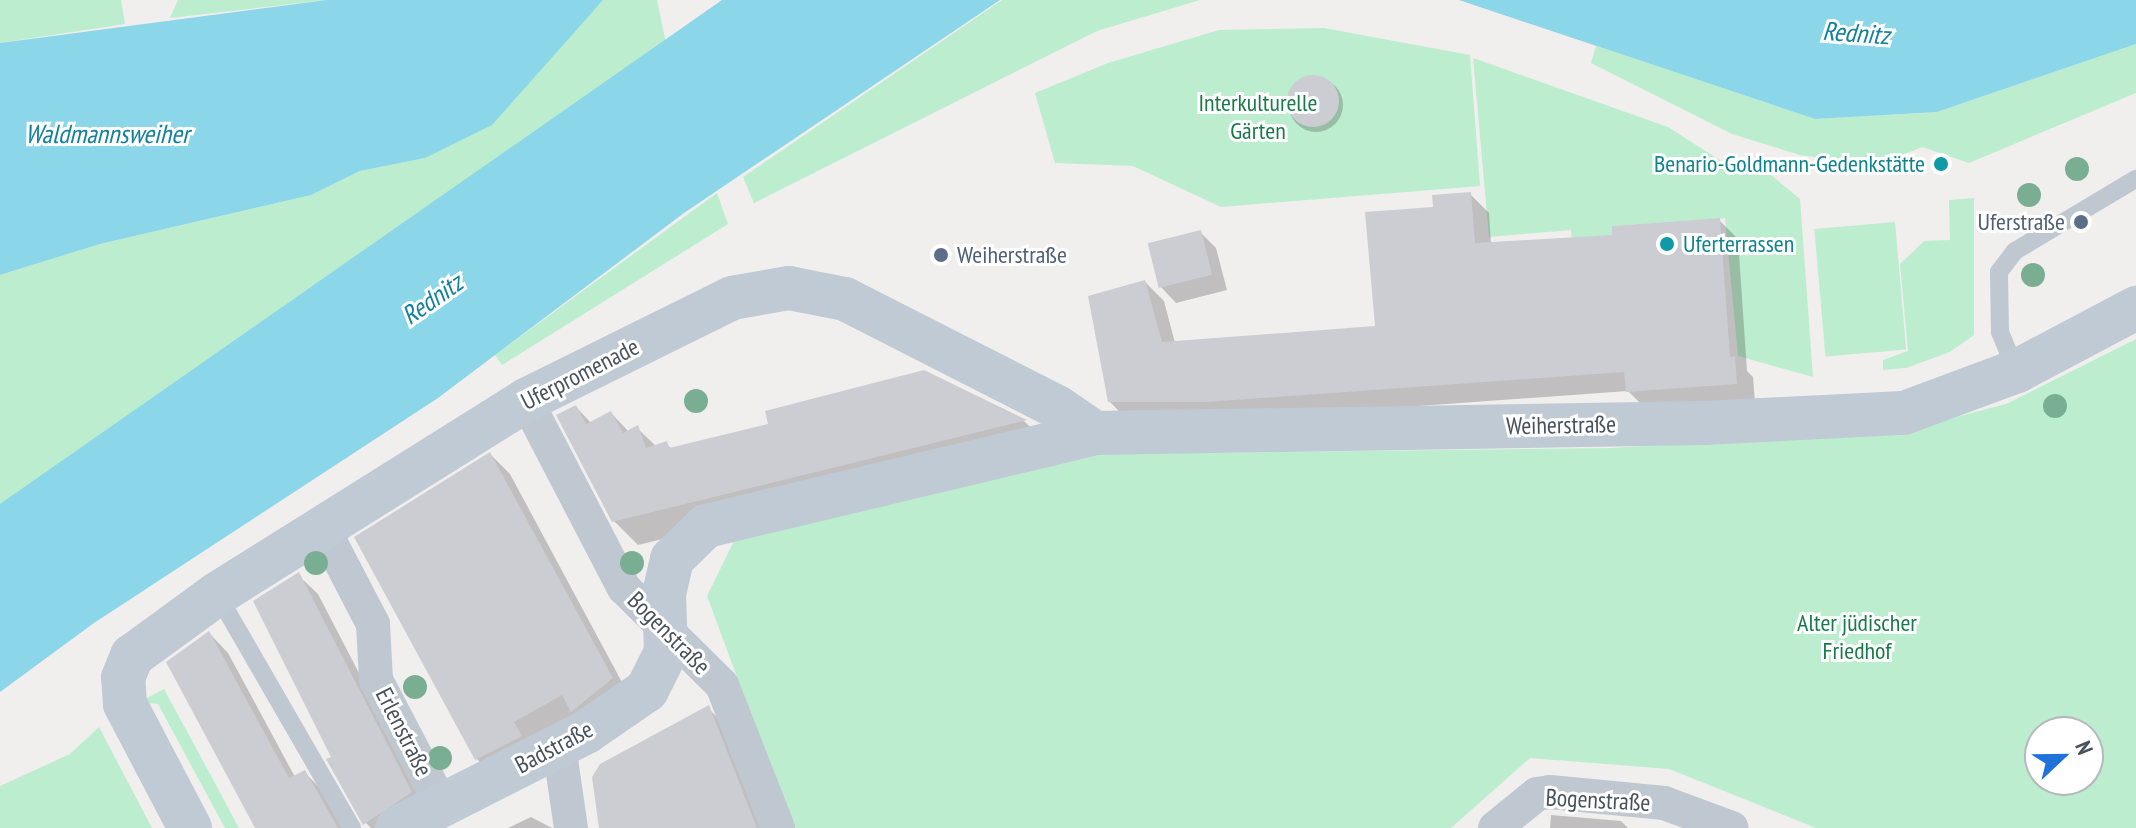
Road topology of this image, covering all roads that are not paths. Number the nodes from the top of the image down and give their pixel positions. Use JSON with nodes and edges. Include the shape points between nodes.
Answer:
{"nodes":[{"id":1,"x":2136,"y":179,"type":"edge"},
{"id":2,"x":2136,"y":308,"type":"edge"},
{"id":3,"x":2017,"y":371,"type":"junction"},
{"id":4,"x":526,"y":400,"type":"junction"},
{"id":5,"x":1095,"y":433,"type":"junction"},
{"id":6,"x":322,"y":526,"type":"junction"},
{"id":7,"x":217,"y":594,"type":"junction"},
{"id":8,"x":663,"y":626,"type":"junction"},
{"id":9,"x":559,"y":746,"type":"junction"},
{"id":10,"x":441,"y":804,"type":"junction"},
{"id":11,"x":1662,"y":816,"type":"edge"},
{"id":12,"x":190,"y":828,"type":"edge"},
{"id":13,"x":352,"y":828,"type":"edge"},
{"id":14,"x":397,"y":828,"type":"edge"},
{"id":15,"x":571,"y":828,"type":"edge"},
{"id":16,"x":778,"y":828,"type":"edge"},
{"id":17,"x":1495,"y":828,"type":"edge"},
{"id":18,"x":1732,"y":828,"type":"edge"}],
"edges":[{"from":1,"to":3,"type":"lane","via":[[2015,251],[1999,272],[2000,332]]},
{"from":2,"to":3,"type":"street","name":"Weiherstraße"},
{"from":3,"to":5,"type":"street","name":"Weiherstraße","via":[[1916,409],[1869,415],[1704,423]]},
{"from":4,"to":5,"type":"street","name":"Uferpromenade","via":[[732,298],[804,289],[845,299],[1057,407]]},
{"from":4,"to":6,"type":"street","name":"Uferpromenade"},
{"from":4,"to":8,"type":"street","name":"Bogenstraße","via":[[624,588]]},
{"from":5,"to":8,"type":"street","name":"Weiherstraße","via":[[706,526],[672,559]]},
{"from":6,"to":7,"type":"street","name":"Uferpromenade"},
{"from":6,"to":10,"type":"street","name":"Erlenstraße","via":[[373,624],[376,680]]},
{"from":7,"to":12,"type":"street","name":"Uferpromenade","via":[[132,656],[122,693]]},
{"from":7,"to":13,"type":"lane"},
{"from":8,"to":9,"type":"street","name":"Badstraße","via":[[666,652],[647,690]]},
{"from":8,"to":16,"type":"street","name":"Bogenstraße","via":[[722,685]]},
{"from":9,"to":10,"type":"street","name":"Badstraße"},
{"from":9,"to":15,"type":"street"},
{"from":10,"to":14,"type":"street","name":"Badstraße"},
{"from":11,"to":17,"type":"street","name":"Bogenstraße","via":[[1537,794]]},
{"from":11,"to":18,"type":"street","name":"Bogenstraße"}]}
